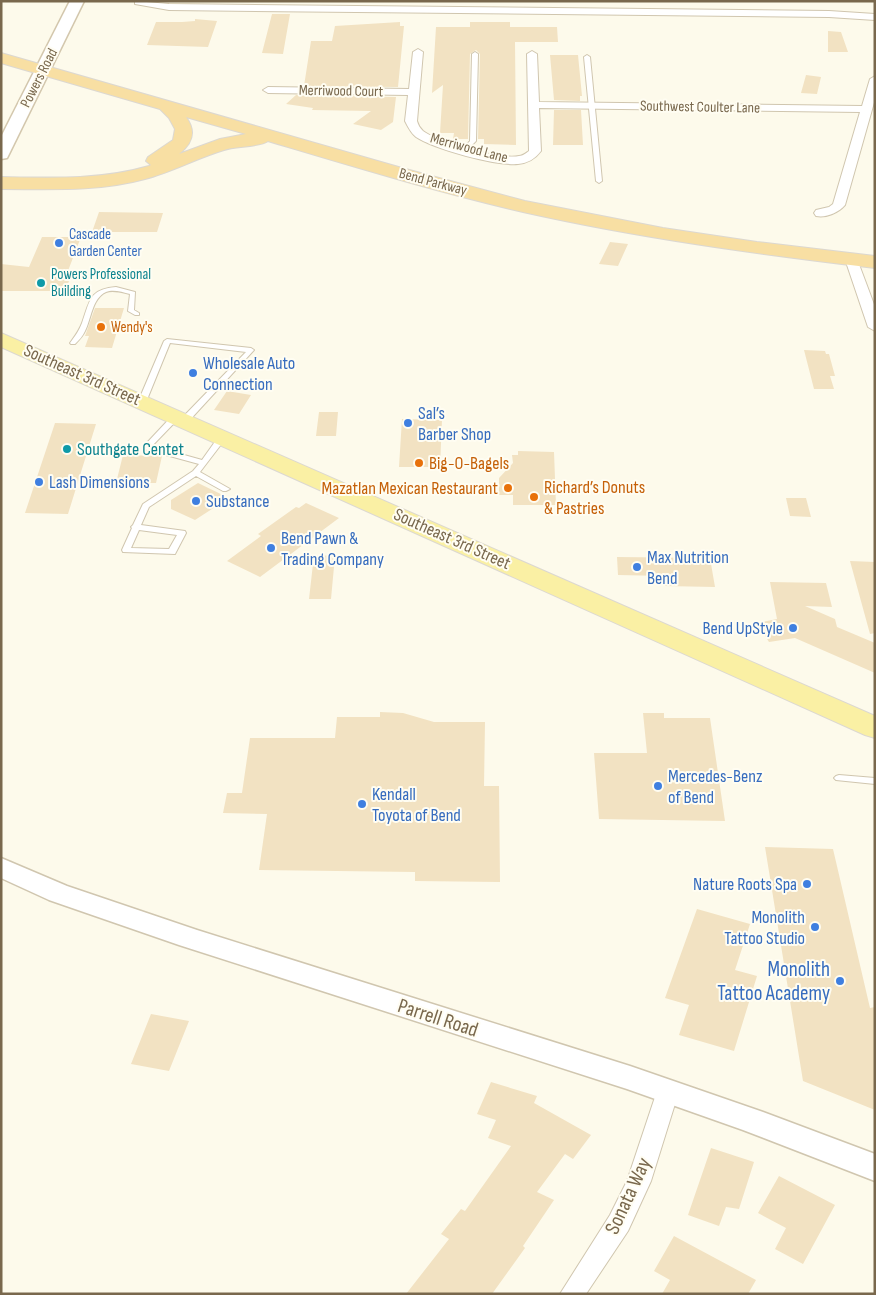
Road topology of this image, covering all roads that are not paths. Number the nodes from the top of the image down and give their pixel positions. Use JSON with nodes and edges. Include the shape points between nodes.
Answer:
{"nodes":[{"id":1,"x":77,"y":1,"type":"edge"},
{"id":2,"x":139,"y":2,"type":"edge"},
{"id":3,"x":251,"y":5,"type":"edge"},
{"id":4,"x":363,"y":5,"type":"edge"},
{"id":5,"x":875,"y":17,"type":"edge"},
{"id":6,"x":1,"y":46,"type":"edge"},
{"id":7,"x":418,"y":52,"type":"dead end"},
{"id":8,"x":475,"y":54,"type":"dead end"},
{"id":9,"x":532,"y":54,"type":"dead end"},
{"id":10,"x":587,"y":57,"type":"dead end"},
{"id":11,"x":1,"y":58,"type":"edge"},
{"id":12,"x":46,"y":65,"type":"junction"},
{"id":13,"x":875,"y":79,"type":"edge"},
{"id":14,"x":268,"y":90,"type":"dead end"},
{"id":15,"x":414,"y":92,"type":"junction"},
{"id":16,"x":165,"y":105,"type":"junction"},
{"id":17,"x":534,"y":105,"type":"junction"},
{"id":18,"x":591,"y":106,"type":"junction"},
{"id":19,"x":865,"y":109,"type":"junction"},
{"id":20,"x":284,"y":140,"type":"junction"},
{"id":21,"x":465,"y":150,"type":"junction"},
{"id":22,"x":1,"y":154,"type":"edge"},
{"id":23,"x":1,"y":175,"type":"edge"},
{"id":24,"x":599,"y":181,"type":"dead end"},
{"id":25,"x":1,"y":182,"type":"edge"},
{"id":26,"x":820,"y":213,"type":"dead end"},
{"id":27,"x":875,"y":248,"type":"edge"},
{"id":28,"x":850,"y":259,"type":"junction"},
{"id":29,"x":875,"y":262,"type":"edge"},
{"id":30,"x":137,"y":314,"type":"dead end"},
{"id":31,"x":875,"y":327,"type":"edge"},
{"id":32,"x":1,"y":339,"type":"edge"},
{"id":33,"x":73,"y":343,"type":"dead end"},
{"id":34,"x":142,"y":402,"type":"junction"},
{"id":35,"x":180,"y":419,"type":"junction"},
{"id":36,"x":222,"y":438,"type":"junction"},
{"id":37,"x":204,"y":463,"type":"junction"},
{"id":38,"x":196,"y":474,"type":"junction"},
{"id":39,"x":226,"y":489,"type":"dead end"},
{"id":40,"x":135,"y":527,"type":"junction"},
{"id":41,"x":875,"y":728,"type":"edge"},
{"id":42,"x":839,"y":778,"type":"dead end"},
{"id":43,"x":875,"y":781,"type":"edge"},
{"id":44,"x":1,"y":867,"type":"edge"},
{"id":45,"x":668,"y":1091,"type":"junction"},
{"id":46,"x":875,"y":1168,"type":"edge"},
{"id":47,"x":572,"y":1294,"type":"edge"}],
"edges":[{"from":1,"to":12,"type":"main road","name":"Powers Road"},
{"from":2,"to":3,"type":"street","via":[[169,7]]},
{"from":3,"to":4,"type":"street"},
{"from":4,"to":5,"type":"street"},
{"from":6,"to":12,"type":"highway","name":"Bend Parkway"},
{"from":7,"to":15,"type":"street","name":"Merriwood Lane"},
{"from":8,"to":21,"type":"lane","via":[[473,141]]},
{"from":9,"to":17,"type":"street","name":"Merriwood Lane"},
{"from":10,"to":18,"type":"lane"},
{"from":11,"to":12,"type":"highway","name":"Bend Parkway"},
{"from":12,"to":16,"type":"highway","name":"Bend Parkway"},
{"from":12,"to":22,"type":"main road","name":"Powers Road"},
{"from":12,"to":27,"type":"highway","name":"Bend Parkway","via":[[527,194],[693,226]]},
{"from":13,"to":19,"type":"street"},
{"from":14,"to":15,"type":"street","name":"Merriwood Court"},
{"from":15,"to":21,"type":"street","name":"Merriwood Lane","via":[[413,127],[427,138]]},
{"from":16,"to":20,"type":"highway","name":"Bend Parkway"},
{"from":16,"to":23,"type":"highway","via":[[182,123],[185,134],[175,149],[154,161],[125,171],[95,175]]},
{"from":17,"to":18,"type":"street","name":"Southwest Coulter Lane"},
{"from":17,"to":21,"type":"street","name":"Merriwood Lane","via":[[535,151],[528,158],[512,161]]},
{"from":18,"to":19,"type":"street","name":"Southwest Coulter Lane"},
{"from":18,"to":24,"type":"lane"},
{"from":19,"to":26,"type":"street","via":[[839,204],[833,210]]},
{"from":20,"to":25,"type":"highway","via":[[225,142],[156,170],[118,179]]},
{"from":20,"to":28,"type":"highway","name":"Bend Parkway","via":[[436,184],[578,218],[705,240]]},
{"from":28,"to":29,"type":"highway","name":"Bend Parkway"},
{"from":28,"to":31,"type":"street"},
{"from":30,"to":33,"type":"lane","via":[[130,311],[133,292],[108,290],[97,294],[80,337]]},
{"from":32,"to":34,"type":"main road","name":"Southeast 3rd Street"},
{"from":34,"to":35,"type":"main road","name":"Southeast 3rd Street"},
{"from":34,"to":35,"type":"lane","via":[[167,341],[251,350]]},
{"from":35,"to":36,"type":"main road","name":"Southeast 3rd Street"},
{"from":35,"to":37,"type":"lane","via":[[147,447]]},
{"from":36,"to":37,"type":"lane"},
{"from":36,"to":41,"type":"main road","name":"Southeast 3rd Street"},
{"from":37,"to":38,"type":"lane"},
{"from":38,"to":39,"type":"lane"},
{"from":38,"to":40,"type":"lane","via":[[146,506]]},
{"from":40,"to":40,"type":"lane","via":[[182,533],[172,552],[126,550]]},
{"from":42,"to":43,"type":"lane"},
{"from":44,"to":45,"type":"street","name":"Parrell Road","via":[[58,893],[188,938]]},
{"from":45,"to":46,"type":"street","name":"Parrell Road"},
{"from":45,"to":47,"type":"street","name":"Sonata Way","via":[[639,1182],[620,1223]]}]}
